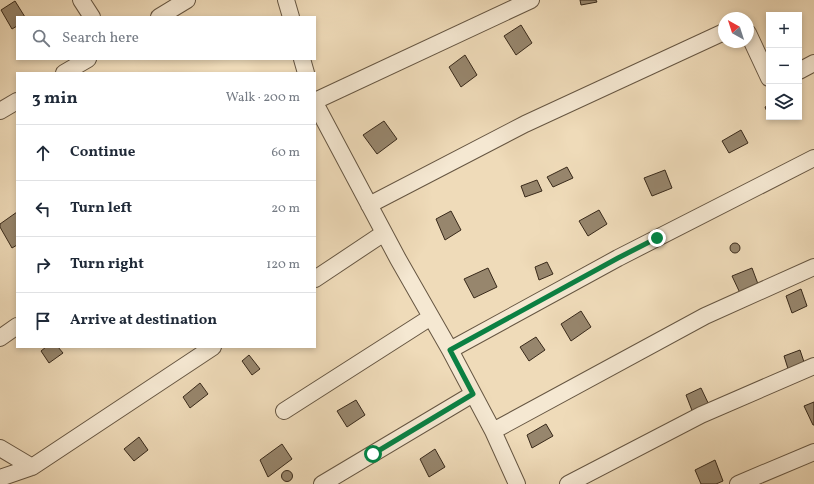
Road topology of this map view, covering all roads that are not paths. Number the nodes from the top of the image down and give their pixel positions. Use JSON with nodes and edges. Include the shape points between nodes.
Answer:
{"nodes":[{"id":1,"x":81,"y":0,"type":"edge"},
{"id":2,"x":187,"y":0,"type":"edge"},
{"id":3,"x":286,"y":0,"type":"edge"},
{"id":4,"x":530,"y":0,"type":"edge"},
{"id":5,"x":91,"y":16,"type":"edge"},
{"id":6,"x":160,"y":16,"type":"edge"},
{"id":7,"x":290,"y":16,"type":"edge"},
{"id":8,"x":718,"y":35,"type":"edge"},
{"id":9,"x":754,"y":46,"type":"edge"},
{"id":10,"x":86,"y":60,"type":"edge"},
{"id":11,"x":302,"y":60,"type":"edge"},
{"id":12,"x":814,"y":63,"type":"edge"},
{"id":13,"x":802,"y":69,"type":"edge"},
{"id":14,"x":66,"y":72,"type":"edge"},
{"id":15,"x":306,"y":72,"type":"edge"},
{"id":16,"x":766,"y":72,"type":"edge"},
{"id":17,"x":16,"y":102,"type":"edge"},
{"id":18,"x":316,"y":102,"type":"edge"},
{"id":19,"x":316,"y":104,"type":"edge"},
{"id":20,"x":0,"y":111,"type":"edge"},
{"id":21,"x":814,"y":158,"type":"edge"},
{"id":22,"x":369,"y":205,"type":"junction"},
{"id":23,"x":384,"y":233,"type":"junction"},
{"id":24,"x":814,"y":267,"type":"edge"},
{"id":25,"x":316,"y":278,"type":"edge"},
{"id":26,"x":431,"y":317,"type":"junction"},
{"id":27,"x":16,"y":327,"type":"edge"},
{"id":28,"x":0,"y":338,"type":"edge"},
{"id":29,"x":211,"y":348,"type":"edge"},
{"id":30,"x":450,"y":350,"type":"junction"},
{"id":31,"x":814,"y":366,"type":"edge"},
{"id":32,"x":473,"y":394,"type":"junction"},
{"id":33,"x":284,"y":410,"type":"dead end"},
{"id":34,"x":493,"y":431,"type":"junction"},
{"id":35,"x":0,"y":448,"type":"edge"},
{"id":36,"x":814,"y":452,"type":"edge"},
{"id":37,"x":32,"y":467,"type":"junction"},
{"id":38,"x":0,"y":478,"type":"edge"},
{"id":39,"x":322,"y":484,"type":"edge"},
{"id":40,"x":517,"y":484,"type":"edge"},
{"id":41,"x":568,"y":484,"type":"edge"},
{"id":42,"x":738,"y":484,"type":"edge"}],
"edges":[{"from":1,"to":5,"type":"street"},
{"from":2,"to":6,"type":"street"},
{"from":3,"to":7,"type":"street"},
{"from":4,"to":18,"type":"street"},
{"from":8,"to":22,"type":"street","via":[[525,124]]},
{"from":9,"to":16,"type":"street"},
{"from":10,"to":14,"type":"street"},
{"from":11,"to":15,"type":"street"},
{"from":12,"to":13,"type":"street"},
{"from":17,"to":20,"type":"street"},
{"from":19,"to":22,"type":"street"},
{"from":21,"to":30,"type":"street","via":[[618,258]]},
{"from":22,"to":23,"type":"street"},
{"from":23,"to":25,"type":"street"},
{"from":23,"to":26,"type":"street"},
{"from":24,"to":34,"type":"street","via":[[705,316]]},
{"from":26,"to":30,"type":"street"},
{"from":26,"to":33,"type":"street"},
{"from":27,"to":28,"type":"street"},
{"from":29,"to":37,"type":"street"},
{"from":30,"to":32,"type":"street"},
{"from":31,"to":41,"type":"street","via":[[701,416]]},
{"from":32,"to":34,"type":"street"},
{"from":32,"to":39,"type":"street"},
{"from":34,"to":40,"type":"street"},
{"from":35,"to":37,"type":"street"},
{"from":36,"to":42,"type":"street"},
{"from":37,"to":38,"type":"street"}]}
